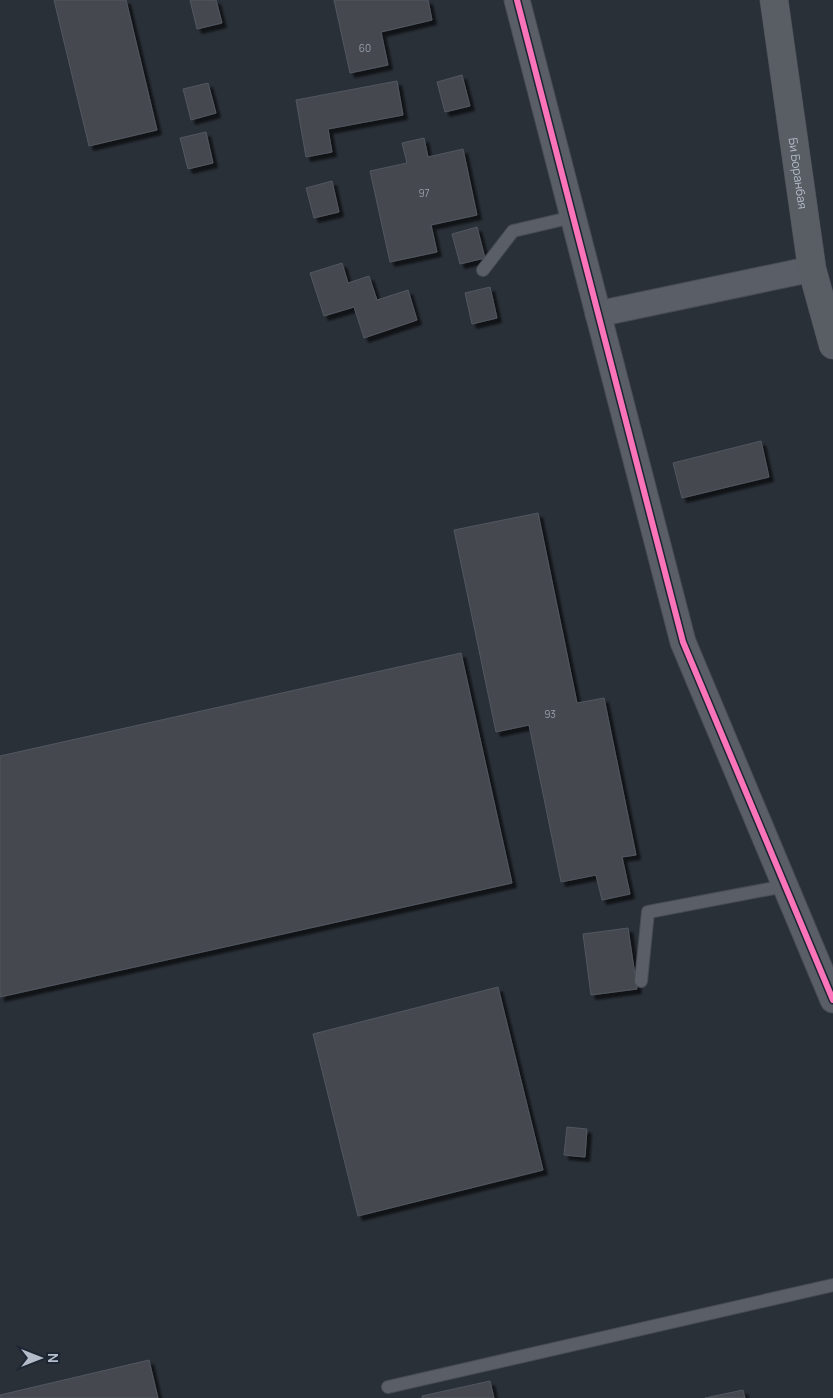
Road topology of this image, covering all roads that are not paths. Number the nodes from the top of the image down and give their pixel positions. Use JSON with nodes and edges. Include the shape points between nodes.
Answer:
{"nodes":[{"id":1,"x":517,"y":0,"type":"edge"},
{"id":2,"x":774,"y":0,"type":"edge"},
{"id":3,"x":573,"y":217,"type":"junction"},
{"id":4,"x":812,"y":269,"type":"junction"},
{"id":5,"x":483,"y":270,"type":"dead end"},
{"id":6,"x":598,"y":314,"type":"junction"},
{"id":7,"x":833,"y":345,"type":"edge"},
{"id":8,"x":785,"y":886,"type":"junction"},
{"id":9,"x":641,"y":981,"type":"dead end"},
{"id":10,"x":833,"y":1000,"type":"edge"},
{"id":11,"x":833,"y":1285,"type":"edge"},
{"id":12,"x":388,"y":1387,"type":"dead end"}],
"edges":[{"from":1,"to":3,"type":"street"},
{"from":2,"to":4,"type":"main road","name":"Би Боранбая"},
{"from":3,"to":5,"type":"lane","via":[[513,231]]},
{"from":3,"to":6,"type":"street"},
{"from":4,"to":6,"type":"street"},
{"from":4,"to":7,"type":"main road","name":"Би Боранбая"},
{"from":6,"to":8,"type":"street","via":[[683,642]]},
{"from":8,"to":9,"type":"lane","via":[[648,912]]},
{"from":8,"to":10,"type":"street"},
{"from":11,"to":12,"type":"lane"}]}
